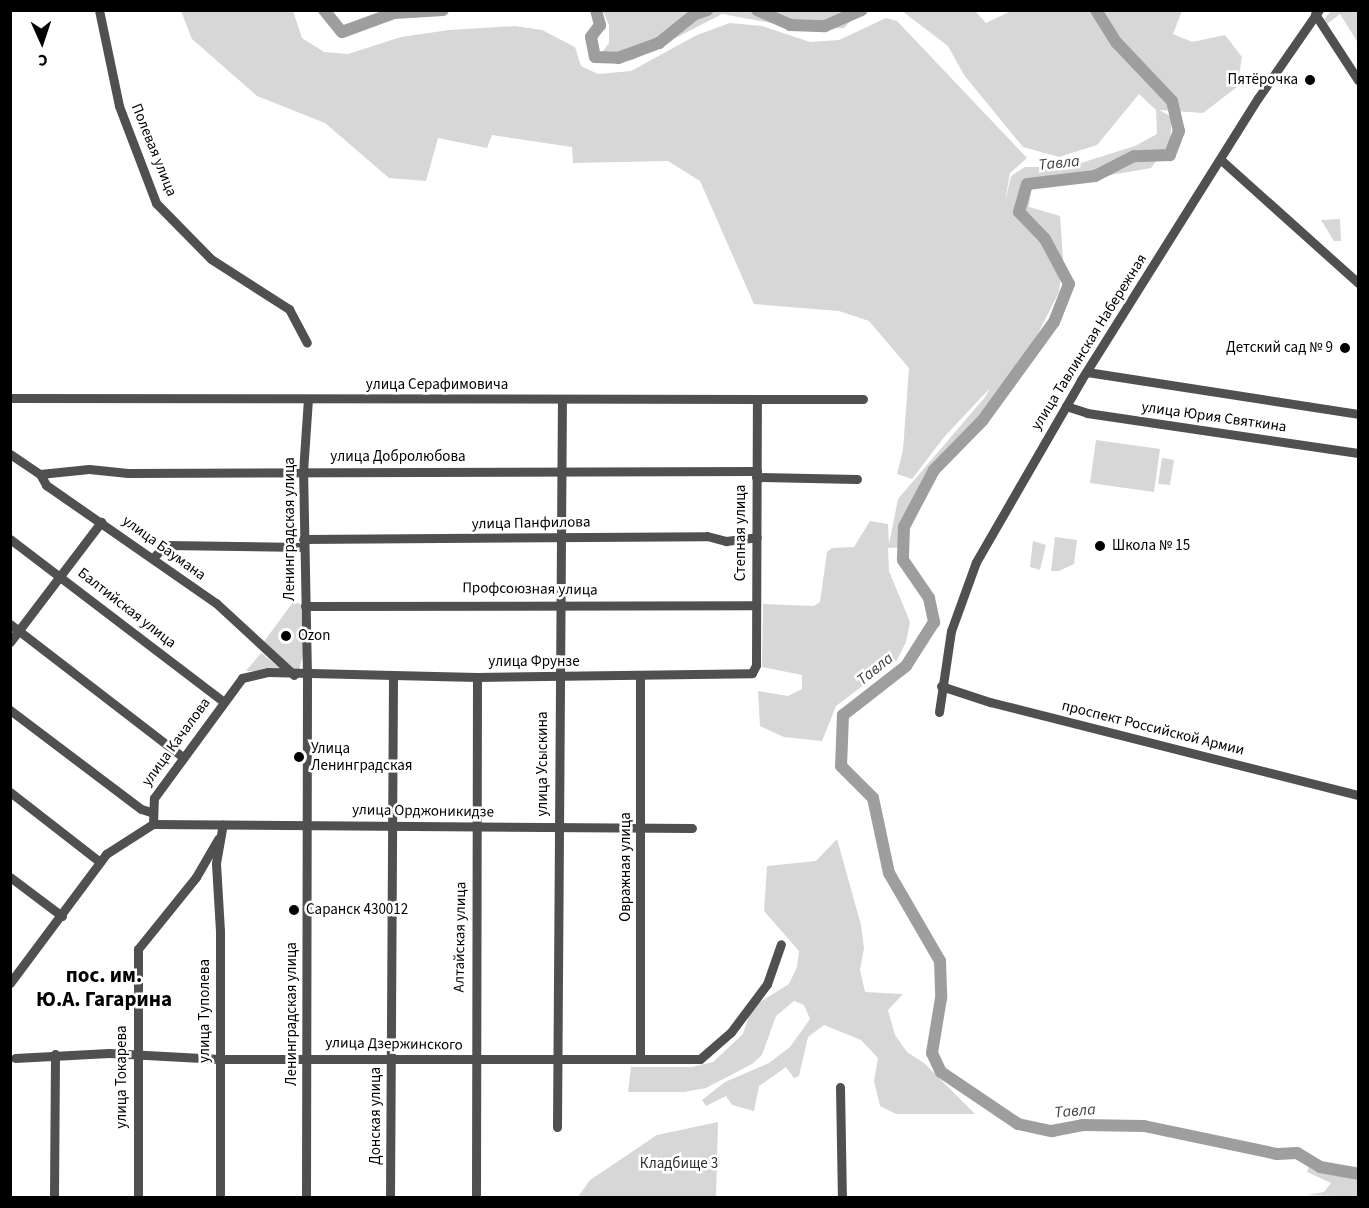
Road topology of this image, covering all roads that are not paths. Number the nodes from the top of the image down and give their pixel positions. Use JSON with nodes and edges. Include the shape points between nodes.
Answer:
{"nodes":[{"id":1,"x":99,"y":10,"type":"edge"},
{"id":2,"x":1317,"y":12,"type":"edge"},
{"id":3,"x":1359,"y":80,"type":"edge"},
{"id":4,"x":1220,"y":159,"type":"junction"},
{"id":5,"x":1359,"y":283,"type":"edge"},
{"id":6,"x":307,"y":343,"type":"dead end"},
{"id":7,"x":1087,"y":372,"type":"junction"},
{"id":8,"x":10,"y":398,"type":"edge"},
{"id":9,"x":308,"y":399,"type":"junction"},
{"id":10,"x":862,"y":399,"type":"dead end"},
{"id":11,"x":562,"y":401,"type":"junction"},
{"id":12,"x":757,"y":401,"type":"junction"},
{"id":13,"x":1066,"y":406,"type":"junction"},
{"id":14,"x":1359,"y":414,"type":"edge"},
{"id":15,"x":1359,"y":453,"type":"edge"},
{"id":16,"x":10,"y":454,"type":"edge"},
{"id":17,"x":561,"y":471,"type":"junction"},
{"id":18,"x":303,"y":472,"type":"junction"},
{"id":19,"x":40,"y":474,"type":"junction"},
{"id":20,"x":756,"y":474,"type":"junction"},
{"id":21,"x":857,"y":479,"type":"dead end"},
{"id":22,"x":101,"y":522,"type":"junction"},
{"id":23,"x":757,"y":537,"type":"junction"},
{"id":24,"x":559,"y":538,"type":"junction"},
{"id":25,"x":10,"y":539,"type":"edge"},
{"id":26,"x":304,"y":543,"type":"junction"},
{"id":27,"x":153,"y":558,"type":"junction"},
{"id":28,"x":61,"y":576,"type":"junction"},
{"id":29,"x":559,"y":605,"type":"junction"},
{"id":30,"x":755,"y":605,"type":"junction"},
{"id":31,"x":305,"y":606,"type":"junction"},
{"id":32,"x":10,"y":624,"type":"edge"},
{"id":33,"x":19,"y":631,"type":"junction"},
{"id":34,"x":10,"y":642,"type":"edge"},
{"id":35,"x":756,"y":665,"type":"joint"},
{"id":36,"x":294,"y":675,"type":"junction"},
{"id":37,"x":307,"y":675,"type":"junction"},
{"id":38,"x":393,"y":676,"type":"junction"},
{"id":39,"x":559,"y":676,"type":"junction"},
{"id":40,"x":477,"y":677,"type":"junction"},
{"id":41,"x":640,"y":677,"type":"junction"},
{"id":42,"x":941,"y":686,"type":"junction"},
{"id":43,"x":224,"y":702,"type":"junction"},
{"id":44,"x":10,"y":710,"type":"edge"},
{"id":45,"x":939,"y":712,"type":"dead end"},
{"id":46,"x":183,"y":757,"type":"junction"},
{"id":47,"x":10,"y":792,"type":"edge"},
{"id":48,"x":1359,"y":795,"type":"edge"},
{"id":49,"x":151,"y":812,"type":"junction"},
{"id":50,"x":307,"y":823,"type":"junction"},
{"id":51,"x":153,"y":824,"type":"junction"},
{"id":52,"x":223,"y":825,"type":"junction"},
{"id":53,"x":392,"y":825,"type":"junction"},
{"id":54,"x":476,"y":828,"type":"junction"},
{"id":55,"x":558,"y":828,"type":"junction"},
{"id":56,"x":641,"y":828,"type":"junction"},
{"id":57,"x":692,"y":828,"type":"dead end"},
{"id":58,"x":218,"y":839,"type":"junction"},
{"id":59,"x":100,"y":861,"type":"junction"},
{"id":60,"x":10,"y":877,"type":"edge"},
{"id":61,"x":62,"y":916,"type":"junction"},
{"id":62,"x":781,"y":944,"type":"dead end"},
{"id":63,"x":14,"y":970,"type":"edge"},
{"id":64,"x":10,"y":983,"type":"edge"},
{"id":65,"x":55,"y":1054,"type":"junction"},
{"id":66,"x":137,"y":1056,"type":"junction"},
{"id":67,"x":307,"y":1057,"type":"junction"},
{"id":68,"x":15,"y":1058,"type":"dead end"},
{"id":69,"x":639,"y":1058,"type":"junction"},
{"id":70,"x":220,"y":1059,"type":"junction"},
{"id":71,"x":391,"y":1060,"type":"junction"},
{"id":72,"x":474,"y":1060,"type":"junction"},
{"id":73,"x":557,"y":1060,"type":"junction"},
{"id":74,"x":840,"y":1087,"type":"dead end"},
{"id":75,"x":556,"y":1127,"type":"dead end"},
{"id":76,"x":54,"y":1197,"type":"edge"},
{"id":77,"x":138,"y":1197,"type":"edge"},
{"id":78,"x":220,"y":1197,"type":"edge"},
{"id":79,"x":306,"y":1197,"type":"edge"},
{"id":80,"x":390,"y":1197,"type":"edge"},
{"id":81,"x":476,"y":1197,"type":"edge"},
{"id":82,"x":842,"y":1197,"type":"edge"}],
"edges":[{"from":1,"to":6,"type":"street","name":"Полевая улица","via":[[119,106],[156,203],[211,259],[289,309]]},
{"from":2,"to":3,"type":"street"},
{"from":2,"to":4,"type":"street","name":"улица Тавлинская Набережная"},
{"from":4,"to":5,"type":"street"},
{"from":4,"to":7,"type":"street","name":"улица Тавлинская Набережная"},
{"from":7,"to":13,"type":"street","name":"улица Тавлинская Набережная"},
{"from":7,"to":14,"type":"street","name":"улица Юрия Святкина"},
{"from":8,"to":9,"type":"street","name":"улица Серафимовича"},
{"from":9,"to":11,"type":"street","name":"улица Серафимовича"},
{"from":9,"to":18,"type":"street","name":"Ленинградская улица"},
{"from":10,"to":12,"type":"street","name":"улица Серафимовича"},
{"from":11,"to":12,"type":"street","name":"улица Серафимовича"},
{"from":11,"to":17,"type":"street","name":"улица Усыскина"},
{"from":12,"to":20,"type":"street","name":"Степная улица"},
{"from":13,"to":15,"type":"street","name":"улица Юрия Святкина","via":[[1087,413]]},
{"from":13,"to":42,"type":"street","name":"улица Тавлинская Набережная","via":[[966,582],[951,631]]},
{"from":16,"to":19,"type":"street","name":"улица Баумана"},
{"from":17,"to":18,"type":"street","name":"улица Добролюбова"},
{"from":17,"to":20,"type":"street","name":"улица Добролюбова"},
{"from":17,"to":24,"type":"street","name":"улица Усыскина"},
{"from":18,"to":19,"type":"street","name":"улица Добролюбова","via":[[128,473],[89,469]]},
{"from":18,"to":26,"type":"street","name":"Ленинградская улица"},
{"from":19,"to":22,"type":"street","name":"улица Баумана","via":[[46,484]]},
{"from":20,"to":21,"type":"street","name":"улица Добролюбова"},
{"from":20,"to":23,"type":"street","name":"Степная улица"},
{"from":22,"to":27,"type":"street","name":"улица Баумана"},
{"from":22,"to":28,"type":"street"},
{"from":23,"to":24,"type":"street","name":"улица Панфилова","via":[[726,541],[706,536]]},
{"from":23,"to":30,"type":"street","name":"Степная улица"},
{"from":24,"to":26,"type":"street","name":"улица Панфилова"},
{"from":24,"to":29,"type":"street","name":"улица Усыскина"},
{"from":25,"to":28,"type":"street","name":"Балтийская улица"},
{"from":26,"to":27,"type":"street","name":"улица Панфилова","via":[[165,545]]},
{"from":26,"to":31,"type":"street","name":"Ленинградская улица"},
{"from":27,"to":36,"type":"street","name":"улица Баумана","via":[[216,603]]},
{"from":28,"to":33,"type":"street"},
{"from":28,"to":43,"type":"street","name":"Балтийская улица"},
{"from":29,"to":30,"type":"street","name":"Профсоюзная улица"},
{"from":29,"to":31,"type":"street","name":"Профсоюзная улица"},
{"from":29,"to":39,"type":"street","name":"улица Усыскина"},
{"from":30,"to":35,"type":"street","name":"Степная улица"},
{"from":31,"to":37,"type":"street","name":"Ленинградская улица"},
{"from":32,"to":33,"type":"street"},
{"from":33,"to":34,"type":"street"},
{"from":33,"to":46,"type":"street"},
{"from":35,"to":41,"type":"street","name":"улица Фрунзе","via":[[748,675]]},
{"from":36,"to":37,"type":"street","name":"улица Качалова"},
{"from":36,"to":43,"type":"street","name":"улица Качалова","via":[[255,673],[242,678]]},
{"from":37,"to":38,"type":"street","name":"улица Фрунзе"},
{"from":37,"to":50,"type":"street","name":"Ленинградская улица"},
{"from":38,"to":40,"type":"street","name":"улица Фрунзе"},
{"from":38,"to":53,"type":"street","name":"Донская улица"},
{"from":39,"to":40,"type":"street","name":"улица Фрунзе"},
{"from":39,"to":41,"type":"street","name":"улица Фрунзе"},
{"from":39,"to":55,"type":"street","name":"улица Усыскина"},
{"from":40,"to":54,"type":"street","name":"Алтайская улица"},
{"from":41,"to":56,"type":"street","name":"Овражная улица"},
{"from":42,"to":45,"type":"street","name":"улица Тавлинская Набережная"},
{"from":42,"to":48,"type":"street","name":"проспект Российской Армии","via":[[990,702]]},
{"from":43,"to":46,"type":"street","name":"улица Качалова"},
{"from":44,"to":49,"type":"street","via":[[141,809]]},
{"from":46,"to":49,"type":"street","name":"улица Качалова","via":[[154,798]]},
{"from":47,"to":59,"type":"street"},
{"from":49,"to":51,"type":"street","name":"улица Качалова"},
{"from":50,"to":52,"type":"street","name":"улица Орджоникидзе"},
{"from":50,"to":53,"type":"street","name":"улица Орджоникидзе"},
{"from":50,"to":67,"type":"street","name":"Ленинградская улица"},
{"from":51,"to":52,"type":"street","name":"улица Орджоникидзе"},
{"from":51,"to":59,"type":"street"},
{"from":52,"to":58,"type":"street","name":"улица Туполева"},
{"from":53,"to":54,"type":"street","name":"улица Орджоникидзе"},
{"from":53,"to":71,"type":"street","name":"Донская улица"},
{"from":54,"to":55,"type":"street","name":"улица Орджоникидзе"},
{"from":54,"to":72,"type":"street","name":"Алтайская улица"},
{"from":55,"to":56,"type":"street","name":"улица Орджоникидзе"},
{"from":55,"to":73,"type":"street","name":"улица Усыскина"},
{"from":56,"to":57,"type":"street","name":"улица Орджоникидзе"},
{"from":56,"to":69,"type":"street","name":"Овражная улица"},
{"from":58,"to":66,"type":"street","name":"улица Токарева","via":[[196,877],[138,949]]},
{"from":58,"to":70,"type":"street","name":"улица Туполева"},
{"from":59,"to":61,"type":"street"},
{"from":60,"to":61,"type":"street"},
{"from":61,"to":63,"type":"street"},
{"from":62,"to":69,"type":"street","name":"улица Дзержинского","via":[[767,984],[731,1032],[700,1059]]},
{"from":63,"to":64,"type":"street"},
{"from":65,"to":66,"type":"street","name":"улица Дзержинского"},
{"from":65,"to":68,"type":"street","name":"улица Дзержинского"},
{"from":65,"to":76,"type":"street"},
{"from":66,"to":70,"type":"street","name":"улица Дзержинского"},
{"from":66,"to":77,"type":"street","name":"улица Токарева"},
{"from":67,"to":70,"type":"street","name":"улица Дзержинского"},
{"from":67,"to":71,"type":"street","name":"улица Дзержинского"},
{"from":67,"to":79,"type":"street","name":"Ленинградская улица"},
{"from":69,"to":73,"type":"street","name":"улица Дзержинского"},
{"from":70,"to":78,"type":"street","name":"улица Туполева"},
{"from":71,"to":72,"type":"street","name":"улица Дзержинского"},
{"from":71,"to":80,"type":"street","name":"Донская улица"},
{"from":72,"to":73,"type":"street","name":"улица Дзержинского"},
{"from":72,"to":81,"type":"street","name":"Алтайская улица"},
{"from":73,"to":75,"type":"street","name":"улица Усыскина"},
{"from":74,"to":82,"type":"street"}]}
